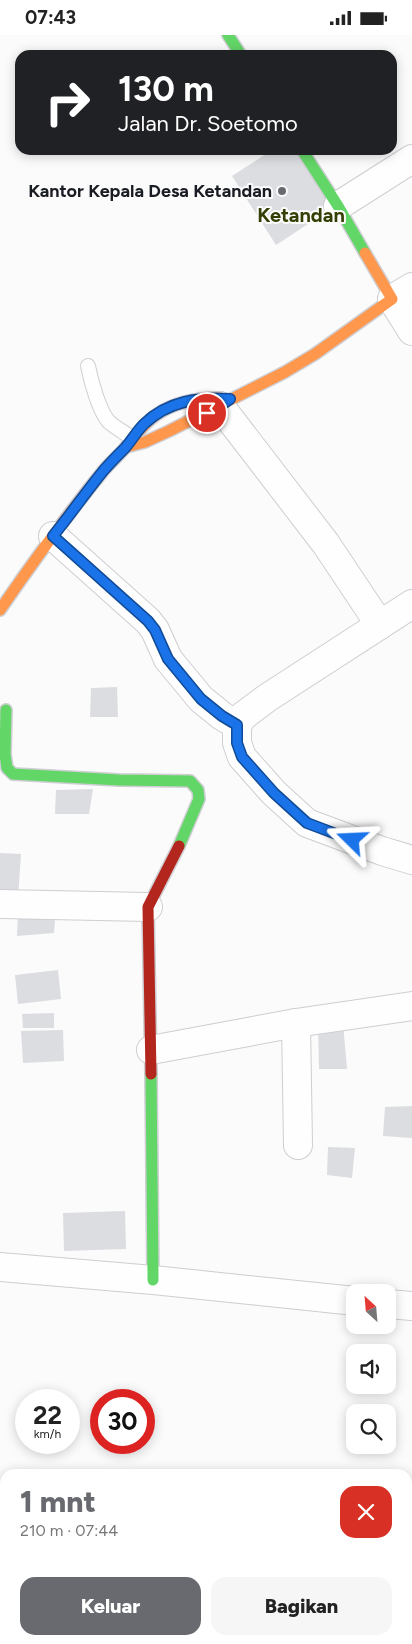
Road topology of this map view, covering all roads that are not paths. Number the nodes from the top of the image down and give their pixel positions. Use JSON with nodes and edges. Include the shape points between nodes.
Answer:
{"nodes":[{"id":1,"x":228,"y":35,"type":"edge"},
{"id":2,"x":238,"y":50,"type":"edge"},
{"id":3,"x":305,"y":155,"type":"edge"},
{"id":4,"x":412,"y":159,"type":"edge"},
{"id":5,"x":338,"y":206,"type":"junction"},
{"id":6,"x":402,"y":293,"type":"edge"},
{"id":7,"x":412,"y":331,"type":"edge"},
{"id":8,"x":88,"y":366,"type":"dead end"},
{"id":9,"x":225,"y":402,"type":"junction"},
{"id":10,"x":129,"y":443,"type":"junction"},
{"id":11,"x":53,"y":536,"type":"junction"},
{"id":12,"x":412,"y":604,"type":"edge"},
{"id":13,"x":0,"y":610,"type":"edge"},
{"id":14,"x":380,"y":625,"type":"junction"},
{"id":15,"x":6,"y":710,"type":"dead end"},
{"id":16,"x":237,"y":725,"type":"junction"},
{"id":17,"x":412,"y":860,"type":"edge"},
{"id":18,"x":0,"y":904,"type":"edge"},
{"id":19,"x":148,"y":907,"type":"junction"},
{"id":20,"x":412,"y":1006,"type":"edge"},
{"id":21,"x":296,"y":1023,"type":"junction"},
{"id":22,"x":151,"y":1049,"type":"junction"},
{"id":23,"x":298,"y":1145,"type":"dead end"},
{"id":24,"x":0,"y":1267,"type":"edge"},
{"id":25,"x":153,"y":1280,"type":"junction"},
{"id":26,"x":346,"y":1300,"type":"edge"},
{"id":27,"x":396,"y":1305,"type":"edge"},
{"id":28,"x":412,"y":1306,"type":"edge"}],
"edges":[{"from":1,"to":2,"type":"street"},
{"from":3,"to":5,"type":"street"},
{"from":4,"to":5,"type":"street"},
{"from":5,"to":6,"type":"street"},
{"from":6,"to":7,"type":"street"},
{"from":6,"to":9,"type":"street","via":[[315,354]]},
{"from":8,"to":10,"type":"lane","via":[[109,421]]},
{"from":9,"to":10,"type":"street","via":[[145,441]]},
{"from":9,"to":10,"type":"street","via":[[205,398],[173,406],[150,419]]},
{"from":9,"to":14,"type":"street"},
{"from":10,"to":11,"type":"street"},
{"from":11,"to":13,"type":"street"},
{"from":11,"to":16,"type":"street","via":[[148,621],[168,659],[201,699]]},
{"from":12,"to":14,"type":"street"},
{"from":14,"to":16,"type":"street","via":[[266,698]]},
{"from":15,"to":19,"type":"street","via":[[5,754],[7,768],[13,773],[190,781],[196,785],[199,799]]},
{"from":16,"to":17,"type":"street","via":[[237,743],[242,757],[307,823]]},
{"from":18,"to":19,"type":"street"},
{"from":19,"to":22,"type":"street"},
{"from":20,"to":21,"type":"street"},
{"from":21,"to":22,"type":"street"},
{"from":21,"to":23,"type":"street"},
{"from":22,"to":25,"type":"street"},
{"from":24,"to":25,"type":"street"},
{"from":25,"to":26,"type":"street"},
{"from":27,"to":28,"type":"street"}]}
